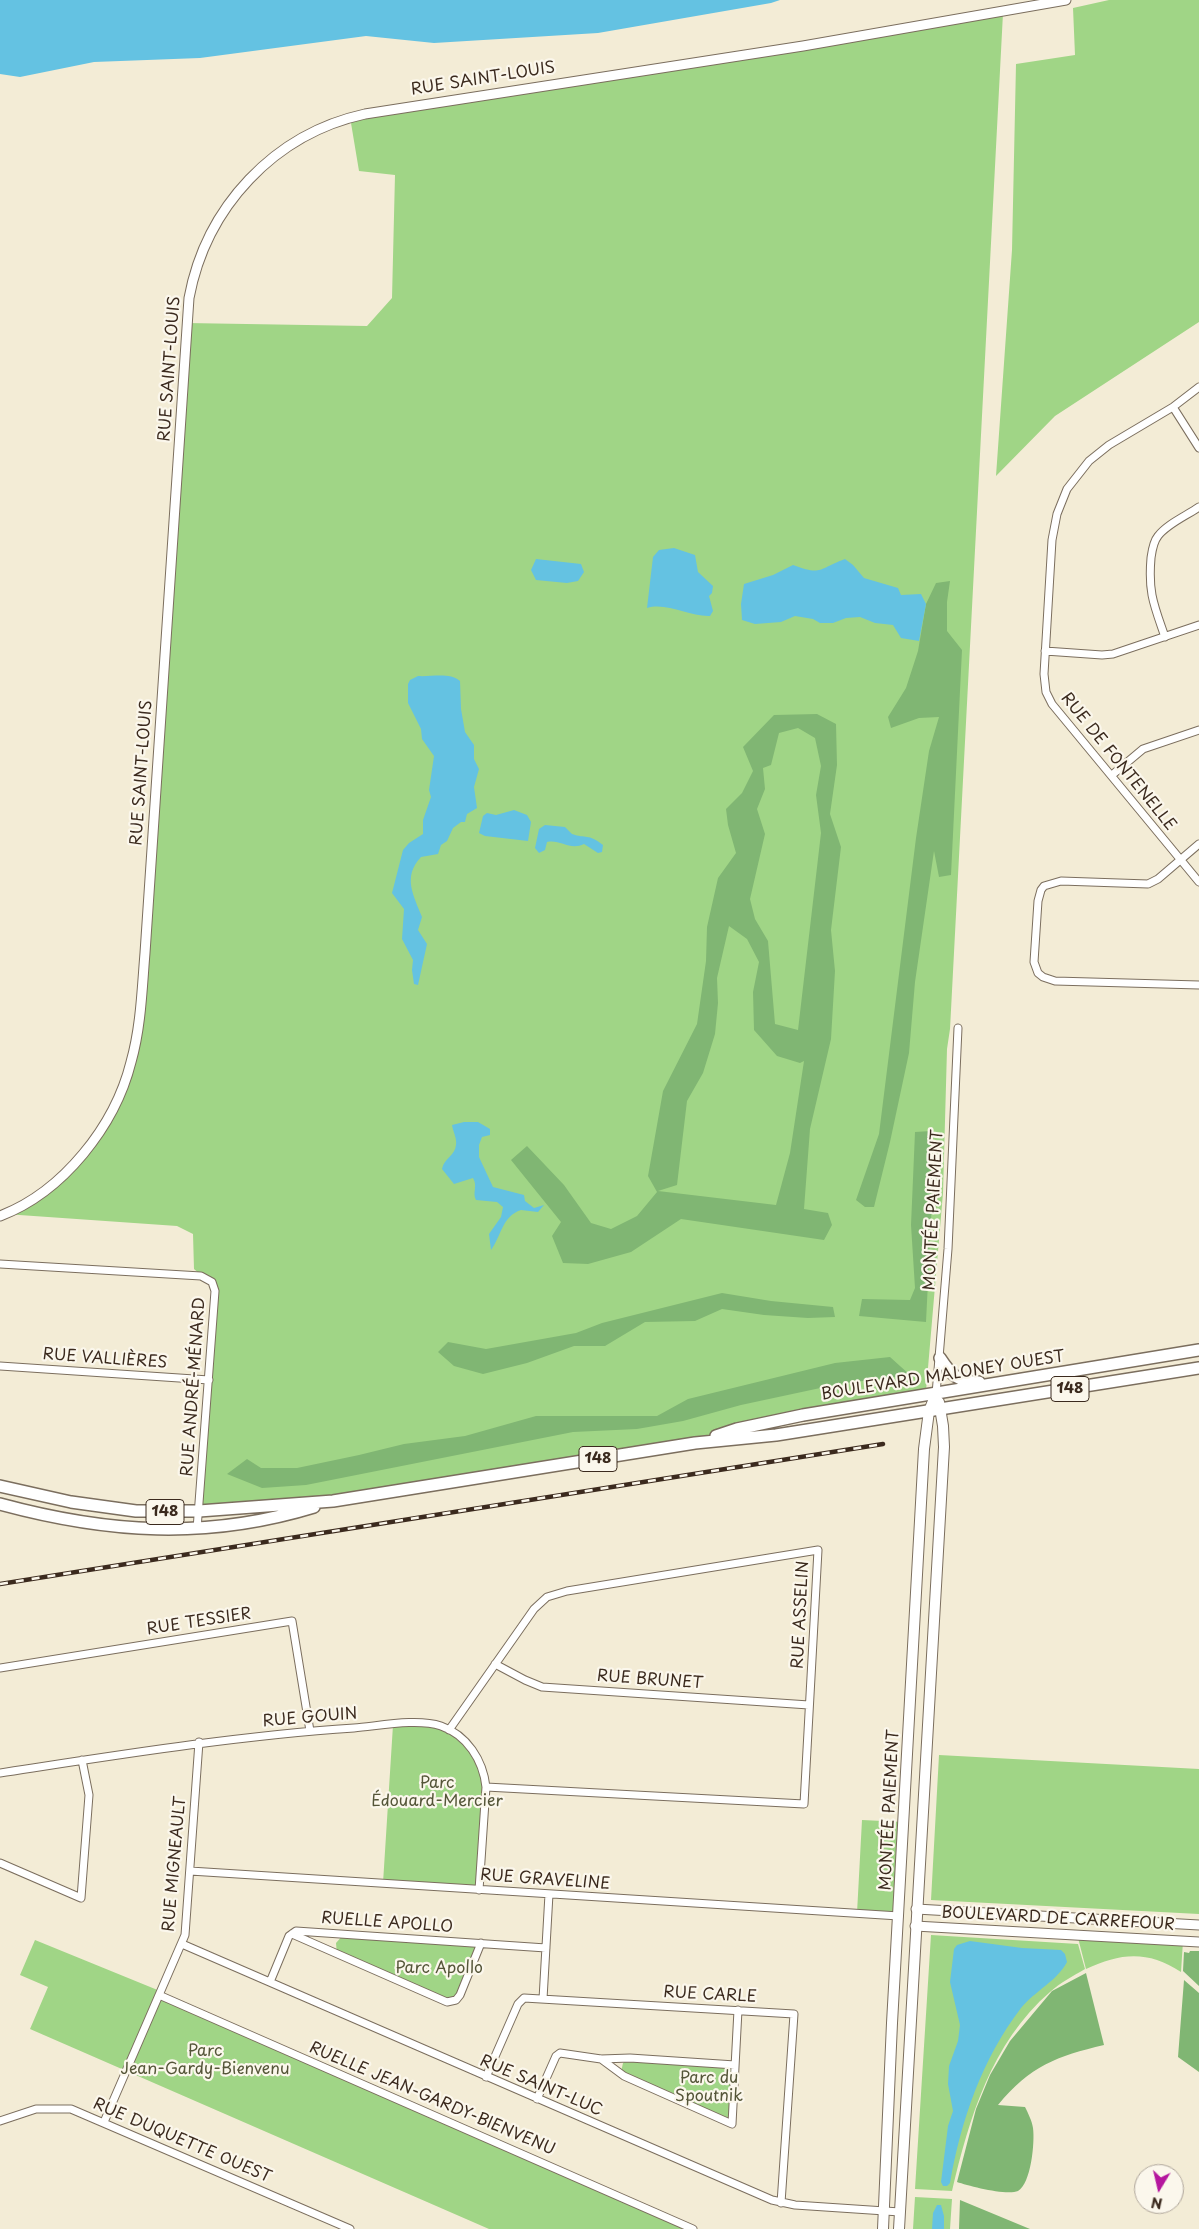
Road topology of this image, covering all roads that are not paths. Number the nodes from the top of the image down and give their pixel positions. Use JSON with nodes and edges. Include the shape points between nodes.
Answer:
{"nodes":[{"id":1,"x":1066,"y":0,"type":"edge"},
{"id":2,"x":1199,"y":388,"type":"edge"},
{"id":3,"x":1173,"y":406,"type":"junction"},
{"id":4,"x":1199,"y":448,"type":"edge"},
{"id":5,"x":1199,"y":507,"type":"edge"},
{"id":6,"x":1199,"y":625,"type":"edge"},
{"id":7,"x":1164,"y":637,"type":"junction"},
{"id":8,"x":1045,"y":651,"type":"junction"},
{"id":9,"x":1199,"y":730,"type":"edge"},
{"id":10,"x":1112,"y":775,"type":"junction"},
{"id":11,"x":1199,"y":844,"type":"edge"},
{"id":12,"x":1181,"y":858,"type":"junction"},
{"id":13,"x":1199,"y":882,"type":"edge"},
{"id":14,"x":1199,"y":985,"type":"edge"},
{"id":15,"x":958,"y":1028,"type":"dead end"},
{"id":16,"x":0,"y":1216,"type":"edge"},
{"id":17,"x":0,"y":1264,"type":"edge"},
{"id":18,"x":1199,"y":1350,"type":"edge"},
{"id":19,"x":940,"y":1358,"type":"junction"},
{"id":20,"x":0,"y":1366,"type":"edge"},
{"id":21,"x":1199,"y":1368,"type":"edge"},
{"id":22,"x":209,"y":1380,"type":"junction"},
{"id":23,"x":1014,"y":1381,"type":"junction"},
{"id":24,"x":936,"y":1394,"type":"junction"},
{"id":25,"x":942,"y":1409,"type":"junction"},
{"id":26,"x":929,"y":1411,"type":"junction"},
{"id":27,"x":695,"y":1443,"type":"junction"},
{"id":28,"x":0,"y":1486,"type":"edge"},
{"id":29,"x":333,"y":1502,"type":"junction"},
{"id":30,"x":0,"y":1504,"type":"edge"},
{"id":31,"x":200,"y":1511,"type":"junction"},
{"id":32,"x":197,"y":1529,"type":"junction"},
{"id":33,"x":496,"y":1664,"type":"junction"},
{"id":34,"x":0,"y":1668,"type":"edge"},
{"id":35,"x":809,"y":1704,"type":"junction"},
{"id":36,"x":449,"y":1730,"type":"junction"},
{"id":37,"x":310,"y":1731,"type":"junction"},
{"id":38,"x":199,"y":1742,"type":"junction"},
{"id":39,"x":82,"y":1760,"type":"junction"},
{"id":40,"x":0,"y":1773,"type":"edge"},
{"id":41,"x":486,"y":1786,"type":"junction"},
{"id":42,"x":0,"y":1863,"type":"edge"},
{"id":43,"x":190,"y":1872,"type":"junction"},
{"id":44,"x":479,"y":1890,"type":"junction"},
{"id":45,"x":549,"y":1894,"type":"junction"},
{"id":46,"x":916,"y":1908,"type":"junction"},
{"id":47,"x":899,"y":1916,"type":"junction"},
{"id":48,"x":1199,"y":1925,"type":"edge"},
{"id":49,"x":915,"y":1926,"type":"junction"},
{"id":50,"x":292,"y":1934,"type":"junction"},
{"id":51,"x":1199,"y":1942,"type":"edge"},
{"id":52,"x":481,"y":1943,"type":"junction"},
{"id":53,"x":182,"y":1944,"type":"junction"},
{"id":54,"x":546,"y":1948,"type":"junction"},
{"id":55,"x":270,"y":1982,"type":"junction"},
{"id":56,"x":159,"y":1995,"type":"junction"},
{"id":57,"x":543,"y":1999,"type":"junction"},
{"id":58,"x":738,"y":2010,"type":"junction"},
{"id":59,"x":601,"y":2059,"type":"junction"},
{"id":60,"x":735,"y":2065,"type":"junction"},
{"id":61,"x":486,"y":2077,"type":"junction"},
{"id":62,"x":537,"y":2099,"type":"junction"},
{"id":63,"x":1,"y":2118,"type":"edge"},
{"id":64,"x":104,"y":2122,"type":"junction"},
{"id":65,"x":781,"y":2203,"type":"junction"},
{"id":66,"x":884,"y":2211,"type":"junction"},
{"id":67,"x":900,"y":2212,"type":"junction"},
{"id":68,"x":350,"y":2229,"type":"edge"},
{"id":69,"x":693,"y":2229,"type":"edge"},
{"id":70,"x":883,"y":2229,"type":"edge"},
{"id":71,"x":898,"y":2229,"type":"edge"}],
"edges":[{"from":1,"to":16,"type":"street","name":"RUE SAINT-LOUIS","via":[[803,46],[358,115],[332,122],[301,138],[249,178],[210,236],[196,269],[189,298],[146,953],[134,1051],[116,1103],[81,1155],[43,1192]]},
{"from":2,"to":3,"type":"street","name":"RUE DE FONTENELLE"},
{"from":3,"to":4,"type":"street"},
{"from":3,"to":8,"type":"street","name":"RUE DE FONTENELLE","via":[[1096,455],[1067,489],[1054,525]]},
{"from":5,"to":7,"type":"street","via":[[1164,529],[1153,545],[1149,581]]},
{"from":6,"to":7,"type":"street"},
{"from":7,"to":8,"type":"street","via":[[1113,654]]},
{"from":8,"to":10,"type":"street","name":"RUE DE FONTENELLE","via":[[1044,684],[1049,698]]},
{"from":9,"to":10,"type":"street","via":[[1143,749]]},
{"from":10,"to":12,"type":"street","name":"RUE DE FONTENELLE"},
{"from":11,"to":12,"type":"street"},
{"from":12,"to":13,"type":"street","name":"RUE DE FONTENELLE"},
{"from":12,"to":14,"type":"street","via":[[1148,884],[1061,881],[1044,886],[1038,901],[1034,962],[1038,973],[1056,981]]},
{"from":15,"to":19,"type":"street","name":"MONTÉE PAIEMENT"},
{"from":17,"to":22,"type":"street","name":"RUE ANDRÉ-MÉNARD","via":[[205,1277],[212,1282],[215,1291]]},
{"from":18,"to":23,"type":"main road","name":"BOULEVARD MALONEY OUEST","number":"148"},
{"from":19,"to":23,"type":"main road","via":[[950,1373],[962,1381]]},
{"from":19,"to":24,"type":"street","name":"MONTÉE PAIEMENT"},
{"from":20,"to":22,"type":"street","name":"RUE VALLIÈRES"},
{"from":21,"to":25,"type":"main road","name":"BOULEVARD MALONEY OUEST","number":"148"},
{"from":22,"to":31,"type":"street","name":"RUE ANDRÉ-MÉNARD"},
{"from":23,"to":24,"type":"main road","name":"BOULEVARD MALONEY OUEST","number":"148"},
{"from":24,"to":25,"type":"main road","name":"MONTÉE PAIEMENT"},
{"from":24,"to":26,"type":"main road","name":"MONTÉE PAIEMENT"},
{"from":24,"to":27,"type":"main road","name":"BOULEVARD MALONEY OUEST","number":"148","via":[[803,1415],[737,1429]]},
{"from":25,"to":26,"type":"main road","name":"BOULEVARD MALONEY OUEST","number":"148"},
{"from":25,"to":46,"type":"main road","name":"MONTÉE PAIEMENT","via":[[944,1447]]},
{"from":26,"to":27,"type":"main road","name":"BOULEVARD MALONEY OUEST","number":"148","via":[[776,1435]]},
{"from":26,"to":47,"type":"main road","name":"MONTÉE PAIEMENT","via":[[924,1449]]},
{"from":27,"to":29,"type":"main road","name":"BOULEVARD MALONEY OUEST","number":"148"},
{"from":28,"to":31,"type":"main road","name":"BOULEVARD MALONEY OUEST","number":"148","via":[[114,1509]]},
{"from":29,"to":31,"type":"main road","name":"BOULEVARD MALONEY OUEST","number":"148"},
{"from":29,"to":32,"type":"main road","name":"BOULEVARD MALONEY OUEST","number":"148","via":[[288,1515]]},
{"from":30,"to":32,"type":"main road","name":"BOULEVARD MALONEY OUEST","number":"148","via":[[96,1525]]},
{"from":31,"to":32,"type":"street","name":"RUE ANDRÉ-MÉNARD"},
{"from":33,"to":35,"type":"street","name":"RUE BRUNET","via":[[542,1687]]},
{"from":33,"to":35,"type":"street","name":"RUE ASSELIN","via":[[541,1601],[556,1594],[818,1550]]},
{"from":33,"to":36,"type":"street","name":"RUE ASSELIN"},
{"from":34,"to":37,"type":"street","name":"RUE TESSIER","via":[[292,1622]]},
{"from":35,"to":41,"type":"street","name":"RUE ASSELIN","via":[[804,1804]]},
{"from":36,"to":37,"type":"street","name":"RUE GOUIN","via":[[419,1723]]},
{"from":36,"to":41,"type":"street","name":"RUE GOUIN","via":[[479,1759]]},
{"from":37,"to":38,"type":"street","name":"RUE GOUIN"},
{"from":38,"to":39,"type":"street","name":"RUE GOUIN"},
{"from":38,"to":43,"type":"street","name":"RUE MIGNEAULT"},
{"from":39,"to":40,"type":"street","name":"RUE GOUIN"},
{"from":39,"to":42,"type":"street","via":[[89,1795],[81,1898]]},
{"from":41,"to":44,"type":"street","name":"RUE GOUIN"},
{"from":43,"to":44,"type":"street","name":"RUE GRAVELINE"},
{"from":43,"to":53,"type":"street","name":"RUE MIGNEAULT"},
{"from":44,"to":45,"type":"street","name":"RUE GRAVELINE"},
{"from":45,"to":47,"type":"street","name":"RUE GRAVELINE"},
{"from":45,"to":54,"type":"street"},
{"from":46,"to":47,"type":"main road"},
{"from":46,"to":48,"type":"street","name":"BOULEVARD DE CARREFOUR"},
{"from":46,"to":49,"type":"main road","name":"MONTÉE PAIEMENT"},
{"from":47,"to":49,"type":"main road"},
{"from":47,"to":66,"type":"main road","name":"MONTÉE PAIEMENT"},
{"from":49,"to":51,"type":"street","name":"BOULEVARD DE CARREFOUR"},
{"from":49,"to":67,"type":"main road","name":"MONTÉE PAIEMENT"},
{"from":50,"to":52,"type":"street","name":"RUELLE APOLLO","via":[[296,1931]]},
{"from":50,"to":52,"type":"street","name":"RUELLE APOLLO","via":[[447,2002],[456,2000],[460,1995]]},
{"from":50,"to":55,"type":"street"},
{"from":52,"to":54,"type":"street","name":"RUELLE APOLLO"},
{"from":53,"to":55,"type":"street","name":"RUE SAINT-LUC"},
{"from":53,"to":56,"type":"street","name":"RUE MIGNEAULT"},
{"from":54,"to":57,"type":"street"},
{"from":55,"to":61,"type":"street","name":"RUE SAINT-LUC"},
{"from":56,"to":64,"type":"street","name":"RUE MIGNEAULT"},
{"from":56,"to":69,"type":"street","name":"RUELLE JEAN-GARDY-BIENVENU"},
{"from":57,"to":58,"type":"street","name":"RUE CARLE"},
{"from":57,"to":61,"type":"street","name":"RUE CARLE","via":[[524,1998],[520,2001]]},
{"from":58,"to":60,"type":"street"},
{"from":58,"to":65,"type":"street","name":"RUE CARLE","via":[[794,2014]]},
{"from":59,"to":60,"type":"street"},
{"from":59,"to":60,"type":"street","via":[[624,2076],[732,2124]]},
{"from":59,"to":62,"type":"street","via":[[560,2053]]},
{"from":61,"to":62,"type":"street","name":"RUE SAINT-LUC"},
{"from":62,"to":65,"type":"street","name":"RUE SAINT-LUC"},
{"from":63,"to":64,"type":"street","name":"RUE DUQUETTE OUEST","via":[[24,2111],[58,2108],[80,2112]]},
{"from":64,"to":68,"type":"street","name":"RUE DUQUETTE OUEST"},
{"from":65,"to":66,"type":"street","name":"RUE SAINT-LUC"},
{"from":66,"to":67,"type":"street","name":"RUE SAINT-LUC"},
{"from":66,"to":70,"type":"main road","name":"MONTÉE PAIEMENT"},
{"from":67,"to":71,"type":"main road","name":"MONTÉE PAIEMENT"}]}
